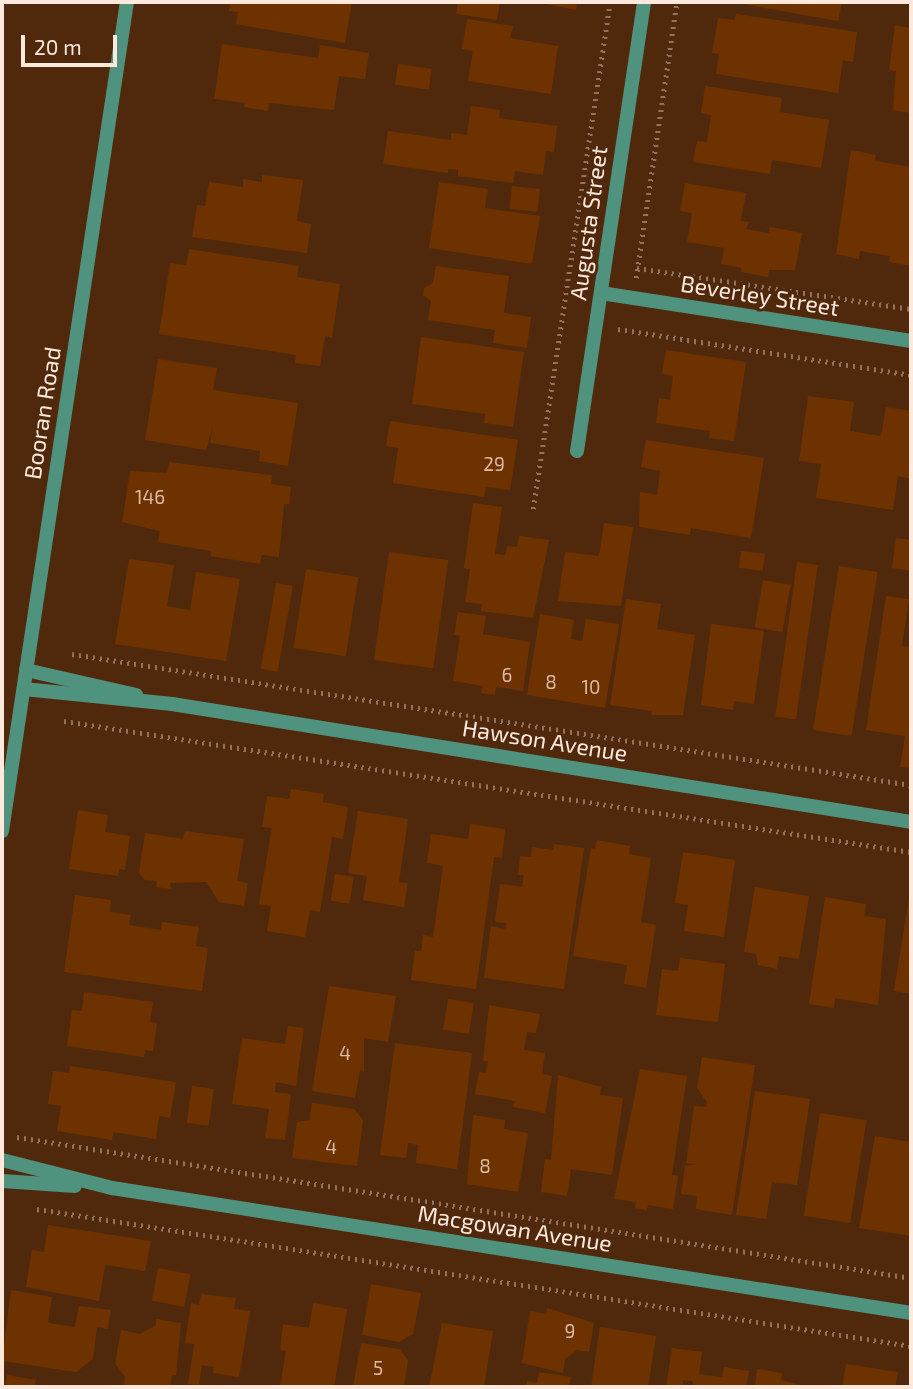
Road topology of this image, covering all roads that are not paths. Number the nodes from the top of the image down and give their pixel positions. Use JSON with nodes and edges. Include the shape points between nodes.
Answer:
{"nodes":[{"id":1,"x":127,"y":2,"type":"edge"},
{"id":2,"x":644,"y":2,"type":"edge"},
{"id":3,"x":601,"y":293,"type":"junction"},
{"id":4,"x":911,"y":341,"type":"edge"},
{"id":5,"x":577,"y":451,"type":"dead end"},
{"id":6,"x":26,"y":670,"type":"junction"},
{"id":7,"x":23,"y":689,"type":"junction"},
{"id":8,"x":172,"y":704,"type":"junction"},
{"id":9,"x":911,"y":822,"type":"edge"},
{"id":10,"x":2,"y":831,"type":"edge"},
{"id":11,"x":2,"y":1160,"type":"edge"},
{"id":12,"x":2,"y":1181,"type":"edge"},
{"id":13,"x":112,"y":1188,"type":"junction"},
{"id":14,"x":911,"y":1313,"type":"edge"}],
"edges":[{"from":1,"to":6,"type":"street","name":"Booran Road"},
{"from":2,"to":3,"type":"street","name":"Augusta Street"},
{"from":3,"to":4,"type":"street","name":"Beverley Street"},
{"from":3,"to":5,"type":"street","name":"Augusta Street"},
{"from":6,"to":7,"type":"street","name":"Booran Road"},
{"from":6,"to":8,"type":"street","name":"Hawson Avenue"},
{"from":7,"to":8,"type":"street","name":"Hawson Avenue"},
{"from":7,"to":10,"type":"street","name":"Booran Road"},
{"from":8,"to":9,"type":"street","name":"Hawson Avenue"},
{"from":11,"to":13,"type":"street","name":"Macgowan Avenue"},
{"from":12,"to":13,"type":"street","name":"Macgowan Avenue"},
{"from":13,"to":14,"type":"street","name":"Macgowan Avenue"}]}
